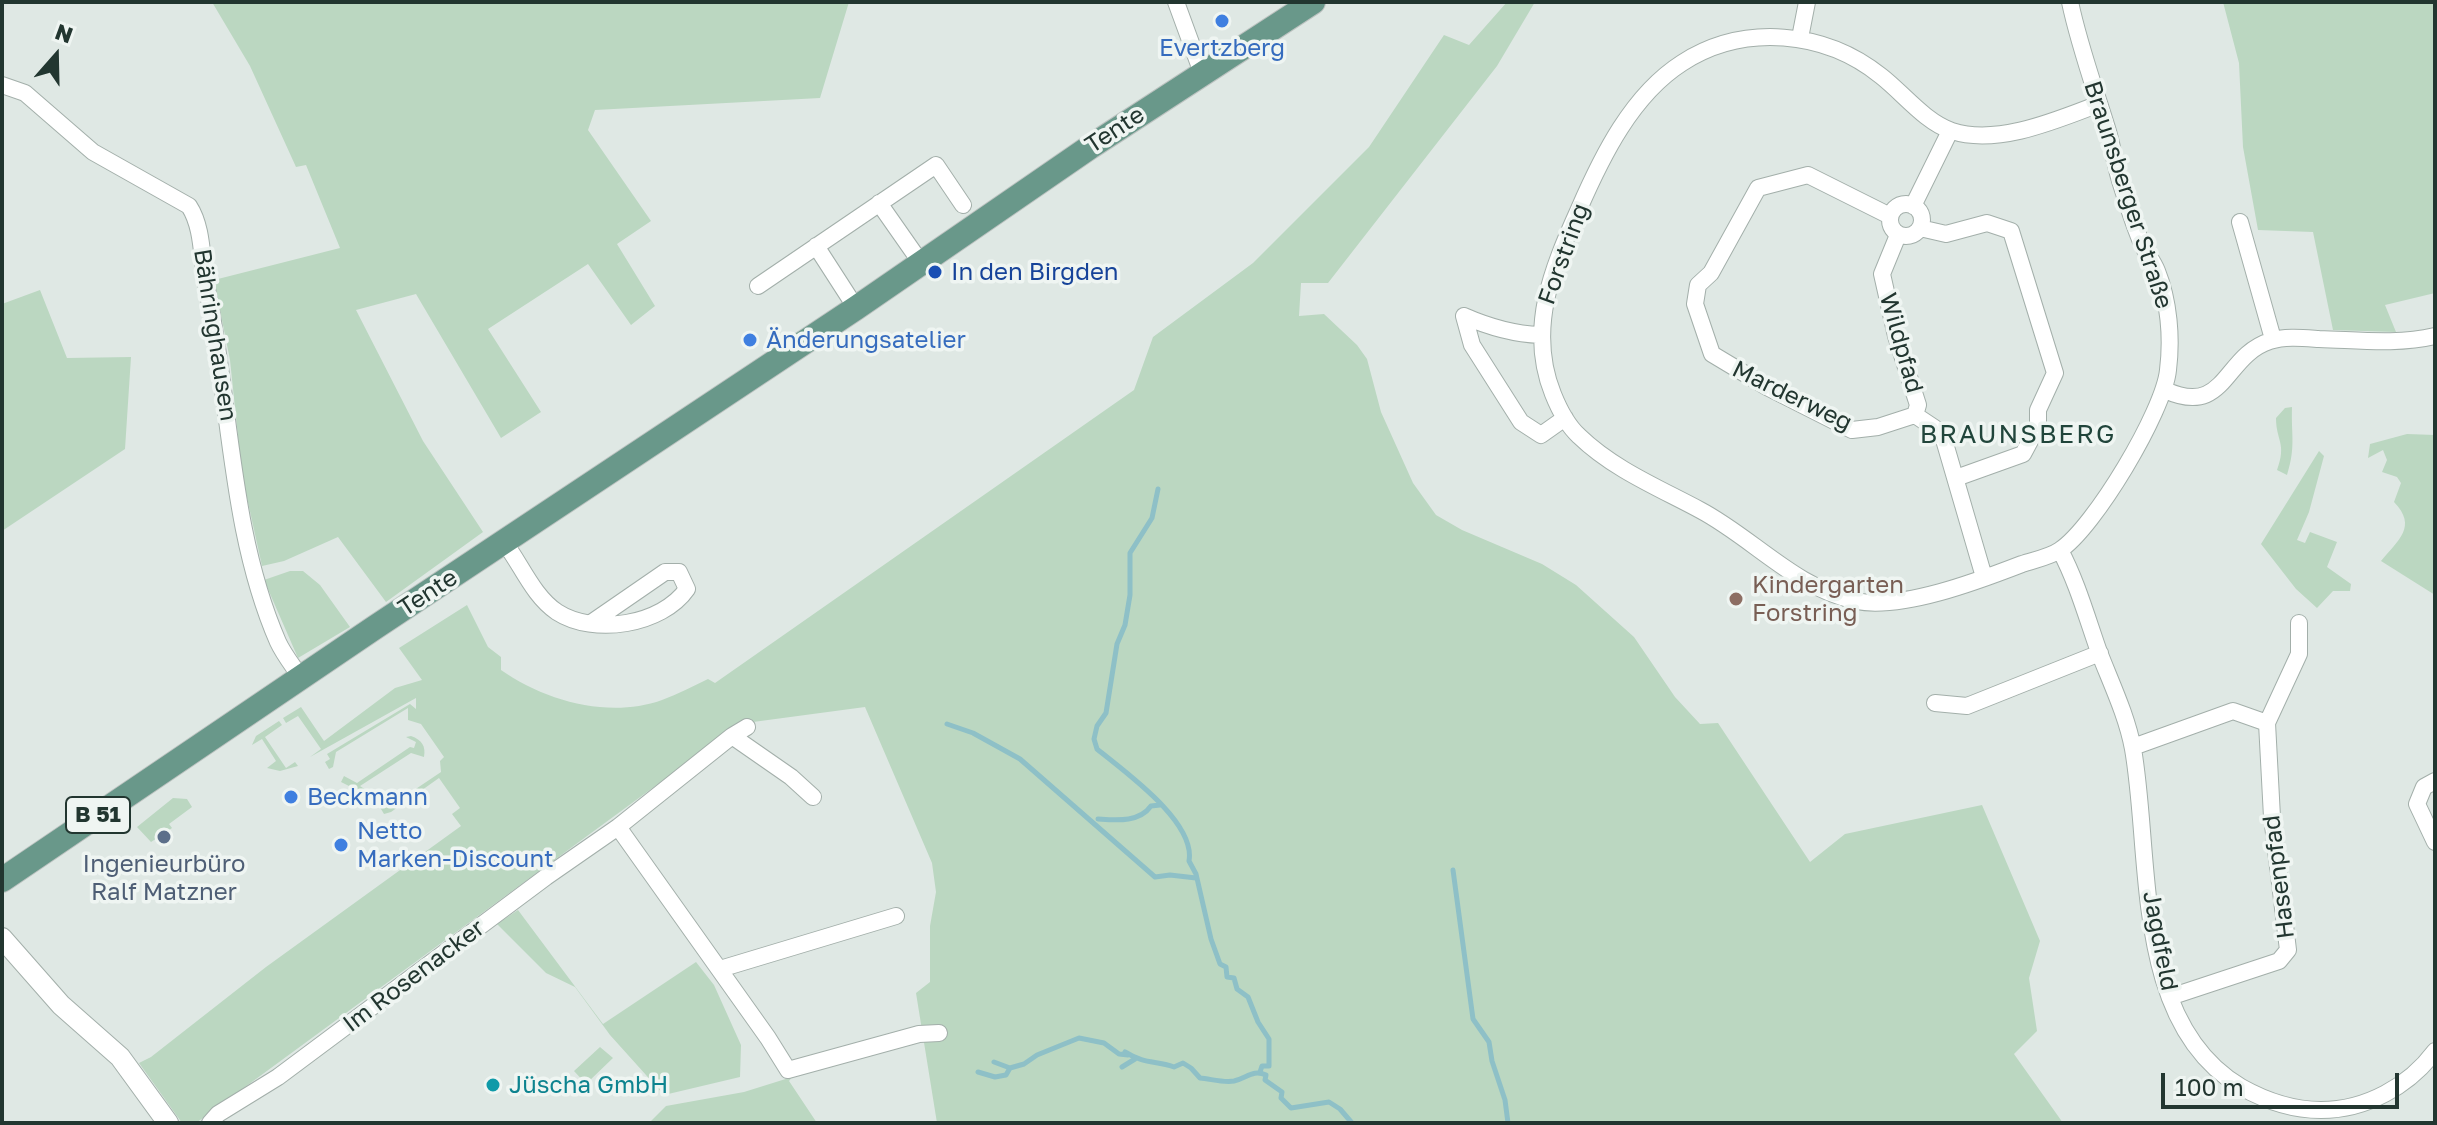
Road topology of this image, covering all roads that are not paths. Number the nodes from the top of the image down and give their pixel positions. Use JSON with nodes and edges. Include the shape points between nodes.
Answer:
{"nodes":[{"id":1,"x":1176,"y":2,"type":"edge"},
{"id":2,"x":1313,"y":2,"type":"edge"},
{"id":3,"x":1807,"y":2,"type":"edge"},
{"id":4,"x":2070,"y":2,"type":"edge"},
{"id":5,"x":1800,"y":38,"type":"junction"},
{"id":6,"x":1202,"y":73,"type":"junction"},
{"id":7,"x":2,"y":85,"type":"edge"},
{"id":8,"x":2099,"y":104,"type":"junction"},
{"id":9,"x":1950,"y":131,"type":"junction"},
{"id":10,"x":879,"y":203,"type":"junction"},
{"id":11,"x":963,"y":205,"type":"dead end"},
{"id":12,"x":1913,"y":206,"type":"junction"},
{"id":13,"x":1890,"y":216,"type":"junction"},
{"id":14,"x":2240,"y":222,"type":"dead end"},
{"id":15,"x":1920,"y":228,"type":"junction"},
{"id":16,"x":1898,"y":235,"type":"junction"},
{"id":17,"x":816,"y":246,"type":"junction"},
{"id":18,"x":921,"y":263,"type":"junction"},
{"id":19,"x":758,"y":286,"type":"dead end"},
{"id":20,"x":856,"y":308,"type":"junction"},
{"id":21,"x":1540,"y":335,"type":"junction"},
{"id":22,"x":2435,"y":336,"type":"edge"},
{"id":23,"x":2273,"y":339,"type":"junction"},
{"id":24,"x":2165,"y":390,"type":"junction"},
{"id":25,"x":1915,"y":415,"type":"junction"},
{"id":26,"x":1565,"y":418,"type":"junction"},
{"id":27,"x":1956,"y":478,"type":"junction"},
{"id":28,"x":504,"y":542,"type":"junction"},
{"id":29,"x":2060,"y":550,"type":"junction"},
{"id":30,"x":1984,"y":577,"type":"junction"},
{"id":31,"x":591,"y":623,"type":"junction"},
{"id":32,"x":2299,"y":623,"type":"dead end"},
{"id":33,"x":2100,"y":653,"type":"junction"},
{"id":34,"x":301,"y":678,"type":"junction"},
{"id":35,"x":1935,"y":703,"type":"dead end"},
{"id":36,"x":2267,"y":723,"type":"junction"},
{"id":37,"x":2133,"y":747,"type":"junction"},
{"id":38,"x":2435,"y":781,"type":"edge"},
{"id":39,"x":813,"y":797,"type":"dead end"},
{"id":40,"x":618,"y":827,"type":"junction"},
{"id":41,"x":2435,"y":842,"type":"edge"},
{"id":42,"x":2,"y":880,"type":"edge"},
{"id":43,"x":896,"y":916,"type":"dead end"},
{"id":44,"x":3,"y":933,"type":"edge"},
{"id":45,"x":720,"y":969,"type":"junction"},
{"id":46,"x":2170,"y":997,"type":"junction"},
{"id":47,"x":939,"y":1033,"type":"dead end"},
{"id":48,"x":2435,"y":1051,"type":"edge"},
{"id":49,"x":168,"y":1123,"type":"edge"},
{"id":50,"x":210,"y":1123,"type":"edge"}],
"edges":[{"from":1,"to":6,"type":"street"},
{"from":2,"to":6,"type":"main road","name":"Tente","number":"B 51"},
{"from":3,"to":5,"type":"street"},
{"from":4,"to":8,"type":"street","name":"Braunsberger Straße"},
{"from":5,"to":9,"type":"street","name":"Forstring","via":[[1852,56]]},
{"from":5,"to":21,"type":"street","name":"Forstring","via":[[1726,43],[1680,64],[1652,88],[1621,127],[1586,193],[1553,270]]},
{"from":6,"to":18,"type":"main road","name":"Tente","number":"B 51"},
{"from":7,"to":34,"type":"street","name":"Bähringhausen","via":[[25,93],[93,152],[189,206],[196,217],[248,541],[279,645]]},
{"from":8,"to":9,"type":"street","name":"Forstring","via":[[1995,137]]},
{"from":8,"to":24,"type":"street","name":"Braunsberger Straße","via":[[2114,163],[2163,292],[2170,337]]},
{"from":9,"to":12,"type":"street"},
{"from":10,"to":11,"type":"street","via":[[936,165]]},
{"from":10,"to":17,"type":"street"},
{"from":10,"to":18,"type":"street"},
{"from":12,"to":13,"type":"street","via":[[1899,206]]},
{"from":12,"to":15,"type":"street","via":[[1921,215]]},
{"from":13,"to":16,"type":"street"},
{"from":13,"to":25,"type":"street","name":"Marderweg","via":[[1808,175],[1758,188],[1711,273],[1698,285],[1695,304],[1712,354],[1852,430]]},
{"from":14,"to":23,"type":"street"},
{"from":15,"to":16,"type":"street","via":[[1910,236]]},
{"from":15,"to":27,"type":"street","via":[[1946,234],[1987,223],[2011,231],[2055,373],[2023,454]]},
{"from":16,"to":25,"type":"street","name":"Wildpfad","via":[[1882,274],[1918,405]]},
{"from":17,"to":19,"type":"street"},
{"from":17,"to":20,"type":"street"},
{"from":18,"to":20,"type":"main road","name":"Tente","number":"B 51"},
{"from":20,"to":28,"type":"main road","name":"Tente","number":"B 51"},
{"from":21,"to":26,"type":"street","name":"Forstring","via":[[1547,378]]},
{"from":21,"to":26,"type":"street","via":[[1488,327],[1464,316],[1472,345],[1521,422],[1541,435]]},
{"from":22,"to":23,"type":"street","via":[[2398,342]]},
{"from":23,"to":24,"type":"street","via":[[2242,359],[2204,397]]},
{"from":24,"to":29,"type":"street","name":"Forstring","via":[[2123,471]]},
{"from":25,"to":27,"type":"street","name":"Wildpfad","via":[[1942,433]]},
{"from":26,"to":30,"type":"street","name":"Forstring","via":[[1578,435],[1627,471],[1702,511],[1829,594],[1891,603]]},
{"from":27,"to":30,"type":"street","name":"Wildpfad"},
{"from":28,"to":31,"type":"street","via":[[535,590],[557,612]]},
{"from":28,"to":34,"type":"main road","name":"Tente","number":"B 51"},
{"from":29,"to":30,"type":"street","name":"Forstring"},
{"from":29,"to":33,"type":"street","name":"Jagdfeld"},
{"from":31,"to":31,"type":"street","via":[[616,626],[642,620],[681,597],[687,583],[679,572],[665,572]]},
{"from":32,"to":36,"type":"street","name":"Hasenpfad","via":[[2299,654]]},
{"from":33,"to":35,"type":"street","via":[[1967,706]]},
{"from":33,"to":37,"type":"street","name":"Jagdfeld"},
{"from":34,"to":42,"type":"main road","name":"Tente","number":"B 51"},
{"from":36,"to":37,"type":"street","via":[[2233,711]]},
{"from":36,"to":46,"type":"street","name":"Hasenpfad","via":[[2288,950],[2279,961]]},
{"from":37,"to":46,"type":"street","name":"Jagdfeld","via":[[2153,922]]},
{"from":38,"to":41,"type":"street","via":[[2424,787],[2417,804]]},
{"from":39,"to":40,"type":"street","name":"Im Rosenacker","via":[[740,732]]},
{"from":40,"to":45,"type":"street"},
{"from":40,"to":50,"type":"street","name":"Im Rosenacker"},
{"from":43,"to":45,"type":"street"},
{"from":44,"to":49,"type":"street","via":[[61,1005],[130,1069]]},
{"from":45,"to":47,"type":"street","via":[[788,1070]]},
{"from":46,"to":48,"type":"street","name":"Jagdfeld","via":[[2198,1052],[2237,1084],[2283,1106],[2325,1110],[2370,1101],[2417,1071]]}]}
